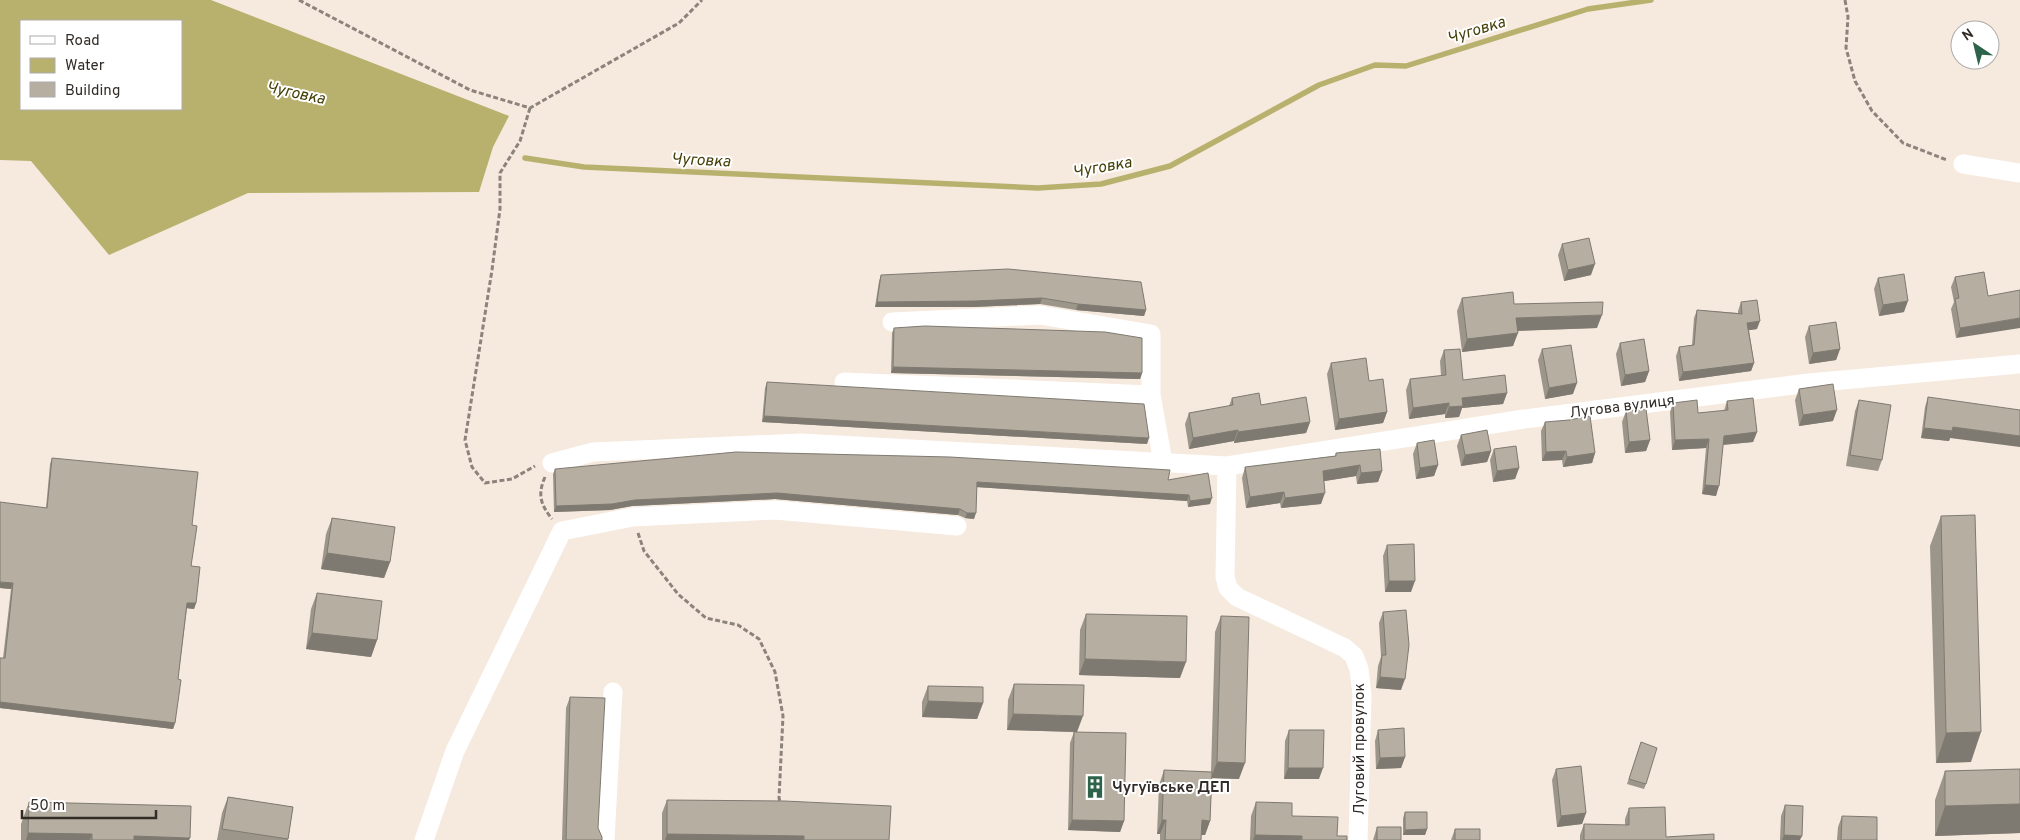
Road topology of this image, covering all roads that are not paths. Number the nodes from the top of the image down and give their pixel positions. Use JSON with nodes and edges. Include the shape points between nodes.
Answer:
{"nodes":[{"id":1,"x":1963,"y":164,"type":"road end"},
{"id":2,"x":2020,"y":173,"type":"edge"},
{"id":3,"x":892,"y":322,"type":"dead end"},
{"id":4,"x":2020,"y":364,"type":"edge"},
{"id":5,"x":844,"y":382,"type":"dead end"},
{"id":6,"x":1151,"y":395,"type":"junction"},
{"id":7,"x":1163,"y":462,"type":"junction"},
{"id":8,"x":552,"y":463,"type":"road end"},
{"id":9,"x":1227,"y":466,"type":"junction"},
{"id":10,"x":958,"y":526,"type":"dead end"},
{"id":11,"x":613,"y":692,"type":"dead end"},
{"id":12,"x":425,"y":839,"type":"edge"},
{"id":13,"x":605,"y":840,"type":"edge"},
{"id":14,"x":1358,"y":840,"type":"edge"}],
"edges":[{"from":1,"to":2,"type":"street"},
{"from":3,"to":6,"type":"street","via":[[1040,315],[1152,334]]},
{"from":4,"to":9,"type":"street","name":"Лугова вулиця","via":[[1809,383],[1524,418]]},
{"from":5,"to":6,"type":"street"},
{"from":6,"to":7,"type":"street"},
{"from":7,"to":8,"type":"street","name":"Лугова вулиця","via":[[801,442],[593,452]]},
{"from":7,"to":9,"type":"street","name":"Лугова вулиця"},
{"from":9,"to":14,"type":"street","name":"Луговий провулок","via":[[1225,578],[1228,588],[1237,597],[1345,648],[1354,656],[1359,669],[1362,695]]},
{"from":10,"to":12,"type":"street","via":[[775,510],[633,517],[562,531],[455,750]]},
{"from":11,"to":13,"type":"street"}]}
